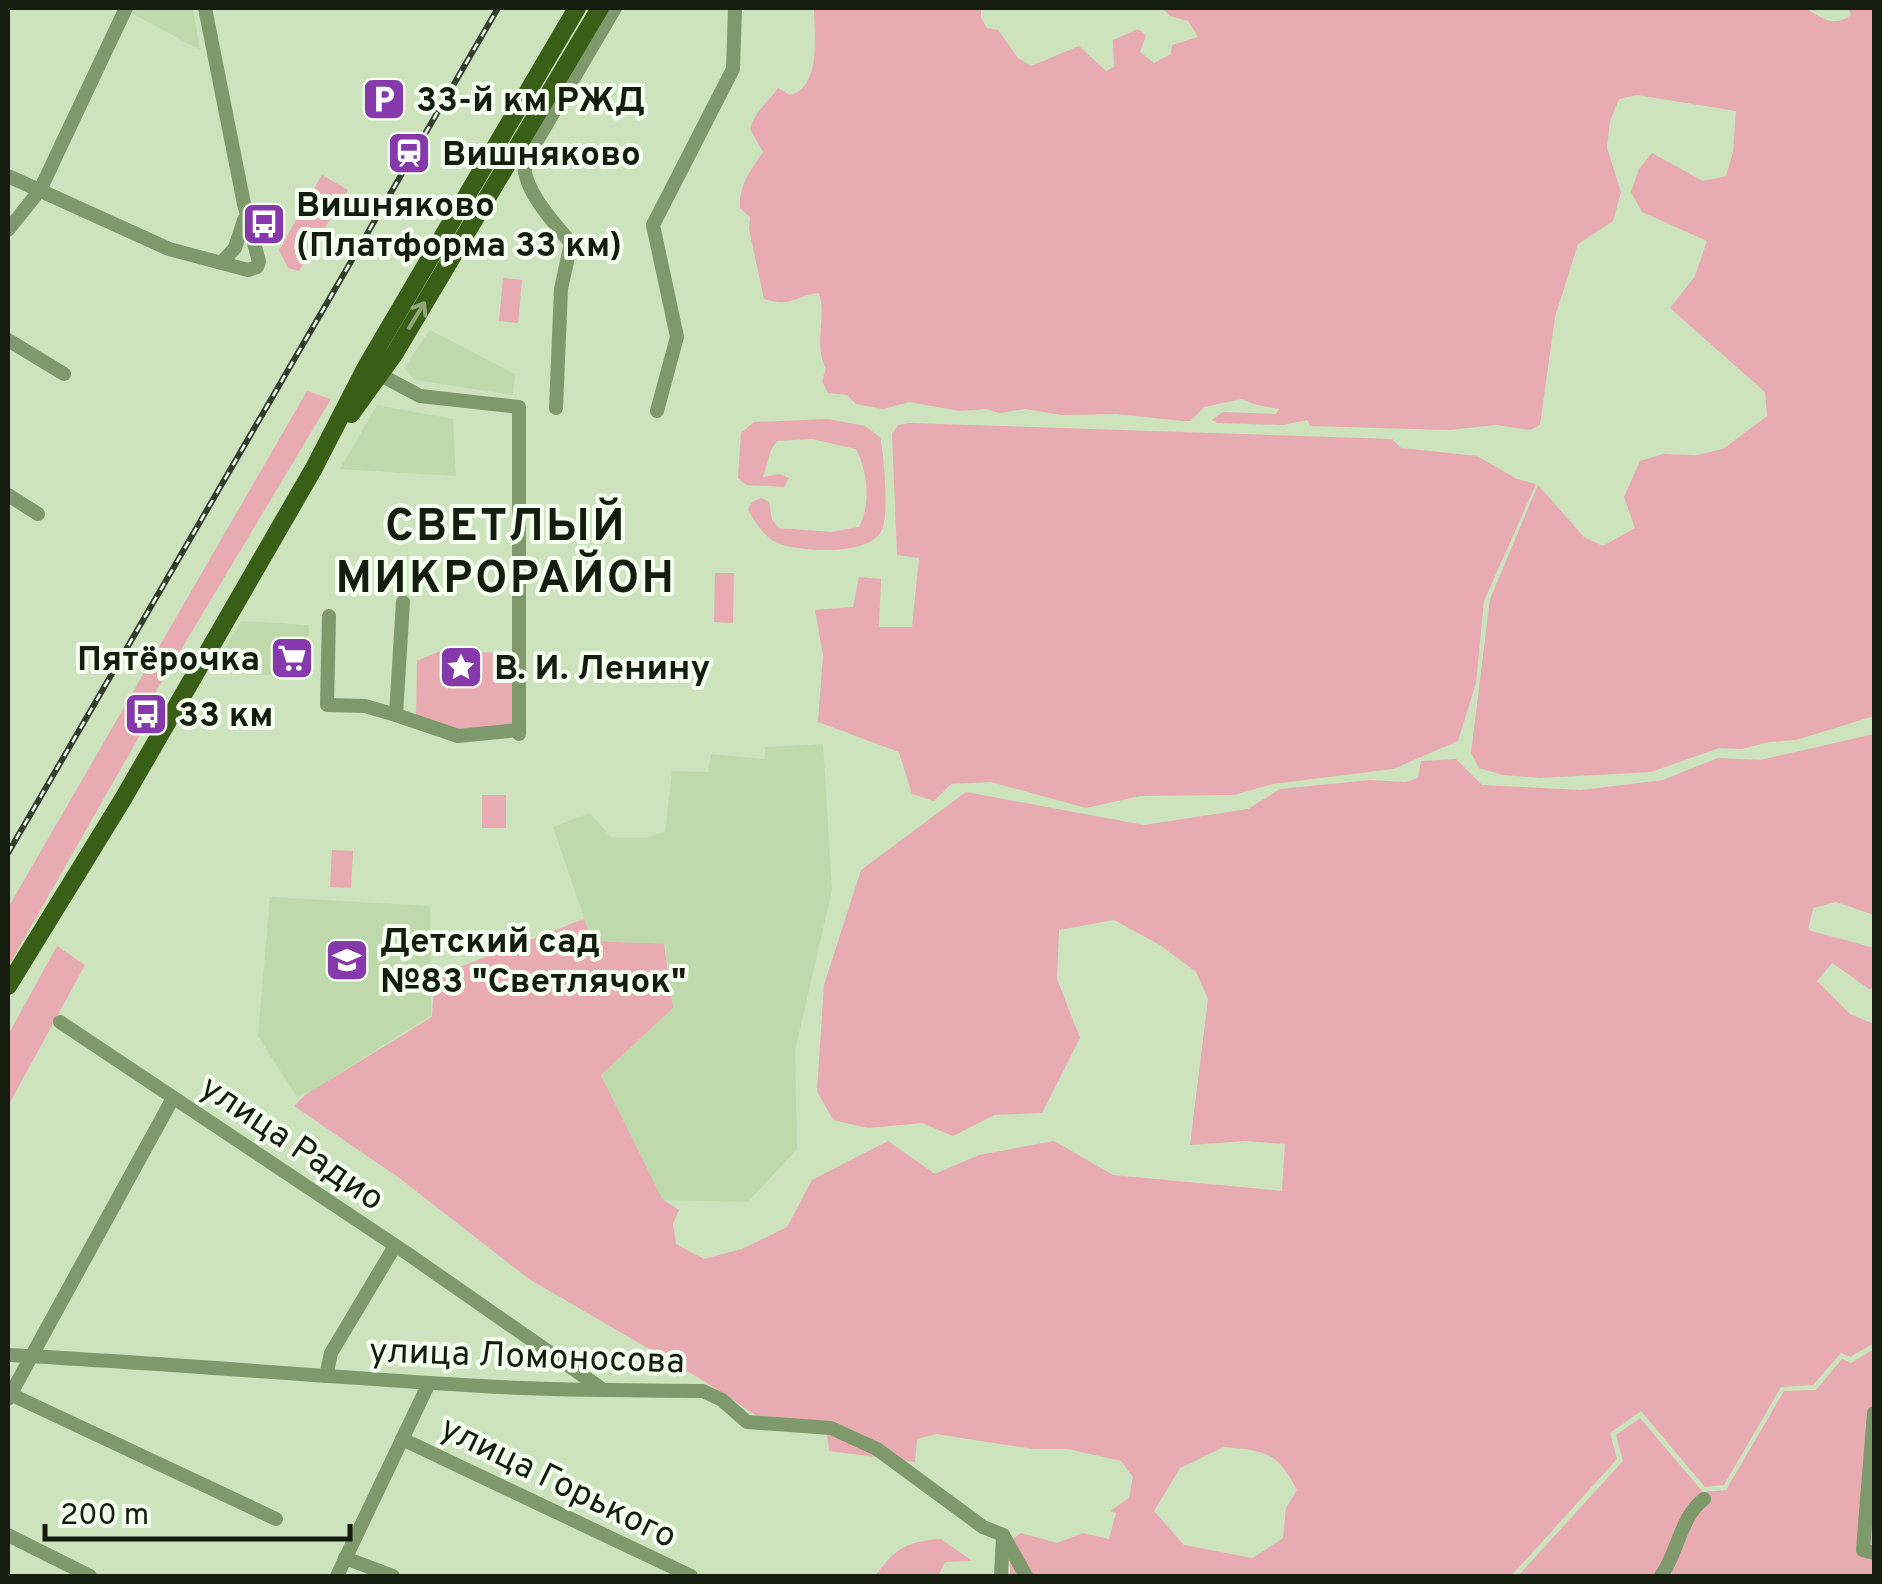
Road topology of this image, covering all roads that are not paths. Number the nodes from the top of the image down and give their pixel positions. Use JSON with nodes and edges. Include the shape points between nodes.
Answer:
{"nodes":[{"id":1,"x":126,"y":8,"type":"edge"},
{"id":2,"x":205,"y":8,"type":"edge"},
{"id":3,"x":577,"y":8,"type":"edge"},
{"id":4,"x":600,"y":8,"type":"edge"},
{"id":5,"x":615,"y":8,"type":"edge"},
{"id":6,"x":735,"y":8,"type":"edge"},
{"id":7,"x":8,"y":176,"type":"edge"},
{"id":8,"x":40,"y":190,"type":"junction"},
{"id":9,"x":244,"y":204,"type":"junction"},
{"id":10,"x":8,"y":230,"type":"edge"},
{"id":11,"x":222,"y":262,"type":"junction"},
{"id":12,"x":8,"y":340,"type":"edge"},
{"id":13,"x":372,"y":371,"type":"junction"},
{"id":14,"x":64,"y":374,"type":"dead end"},
{"id":15,"x":556,"y":408,"type":"dead end"},
{"id":16,"x":657,"y":411,"type":"dead end"},
{"id":17,"x":8,"y":495,"type":"edge"},
{"id":18,"x":38,"y":514,"type":"dead end"},
{"id":19,"x":403,"y":602,"type":"dead end"},
{"id":20,"x":329,"y":616,"type":"dead end"},
{"id":21,"x":396,"y":715,"type":"junction"},
{"id":22,"x":8,"y":986,"type":"edge"},
{"id":23,"x":60,"y":1022,"type":"dead end"},
{"id":24,"x":173,"y":1098,"type":"junction"},
{"id":25,"x":395,"y":1246,"type":"junction"},
{"id":26,"x":8,"y":1355,"type":"edge"},
{"id":27,"x":30,"y":1356,"type":"junction"},
{"id":28,"x":326,"y":1376,"type":"junction"},
{"id":29,"x":429,"y":1383,"type":"junction"},
{"id":30,"x":602,"y":1389,"type":"junction"},
{"id":31,"x":9,"y":1396,"type":"edge"},
{"id":32,"x":1874,"y":1413,"type":"edge"},
{"id":33,"x":402,"y":1439,"type":"junction"},
{"id":34,"x":1704,"y":1499,"type":"dead end"},
{"id":35,"x":276,"y":1520,"type":"dead end"},
{"id":36,"x":8,"y":1535,"type":"edge"},
{"id":37,"x":1003,"y":1535,"type":"junction"},
{"id":38,"x":1874,"y":1553,"type":"edge"},
{"id":39,"x":346,"y":1558,"type":"junction"},
{"id":40,"x":90,"y":1576,"type":"edge"},
{"id":41,"x":336,"y":1576,"type":"edge"},
{"id":42,"x":393,"y":1576,"type":"edge"},
{"id":43,"x":690,"y":1576,"type":"edge"},
{"id":44,"x":1002,"y":1576,"type":"edge"},
{"id":45,"x":1026,"y":1576,"type":"edge"},
{"id":46,"x":1661,"y":1576,"type":"edge"}],
"edges":[{"from":1,"to":8,"type":"street"},
{"from":2,"to":9,"type":"street"},
{"from":3,"to":13,"type":"main road"},
{"from":13,"to":4,"type":"main road","one_way":true},
{"from":5,"to":15,"type":"street","via":[[523,172],[571,243],[561,289]]},
{"from":6,"to":16,"type":"street","via":[[733,70],[653,225],[677,337]]},
{"from":7,"to":8,"type":"street"},
{"from":8,"to":10,"type":"street"},
{"from":8,"to":11,"type":"street","via":[[169,249]]},
{"from":9,"to":11,"type":"street","via":[[239,240]]},
{"from":9,"to":11,"type":"street","via":[[253,266]]},
{"from":12,"to":14,"type":"street"},
{"from":13,"to":21,"type":"street","via":[[420,396],[519,408],[519,732],[458,736]]},
{"from":13,"to":22,"type":"main road"},
{"from":17,"to":18,"type":"street"},
{"from":19,"to":21,"type":"street"},
{"from":20,"to":21,"type":"street","via":[[327,705]]},
{"from":23,"to":24,"type":"street","name":"улица Радио"},
{"from":24,"to":25,"type":"street","name":"улица Радио"},
{"from":24,"to":27,"type":"street"},
{"from":25,"to":28,"type":"street","via":[[331,1354]]},
{"from":25,"to":30,"type":"street","name":"улица Радио"},
{"from":26,"to":27,"type":"street","name":"улица Ломоносова"},
{"from":27,"to":28,"type":"street","name":"улица Ломоносова"},
{"from":27,"to":31,"type":"street"},
{"from":28,"to":29,"type":"street","name":"улица Ломоносова"},
{"from":29,"to":30,"type":"street","name":"улица Ломоносова"},
{"from":29,"to":33,"type":"street"},
{"from":30,"to":37,"type":"street","name":"улица Ломоносова","via":[[703,1391],[747,1422],[831,1428],[877,1449]]},
{"from":31,"to":35,"type":"street"},
{"from":32,"to":38,"type":"street","via":[[1863,1550]]},
{"from":33,"to":39,"type":"street"},
{"from":33,"to":43,"type":"street","name":"улица Горького"},
{"from":34,"to":46,"type":"street","via":[[1694,1506]]},
{"from":36,"to":40,"type":"street"},
{"from":37,"to":44,"type":"street"},
{"from":37,"to":45,"type":"street"},
{"from":39,"to":41,"type":"street"},
{"from":39,"to":42,"type":"street"}]}
